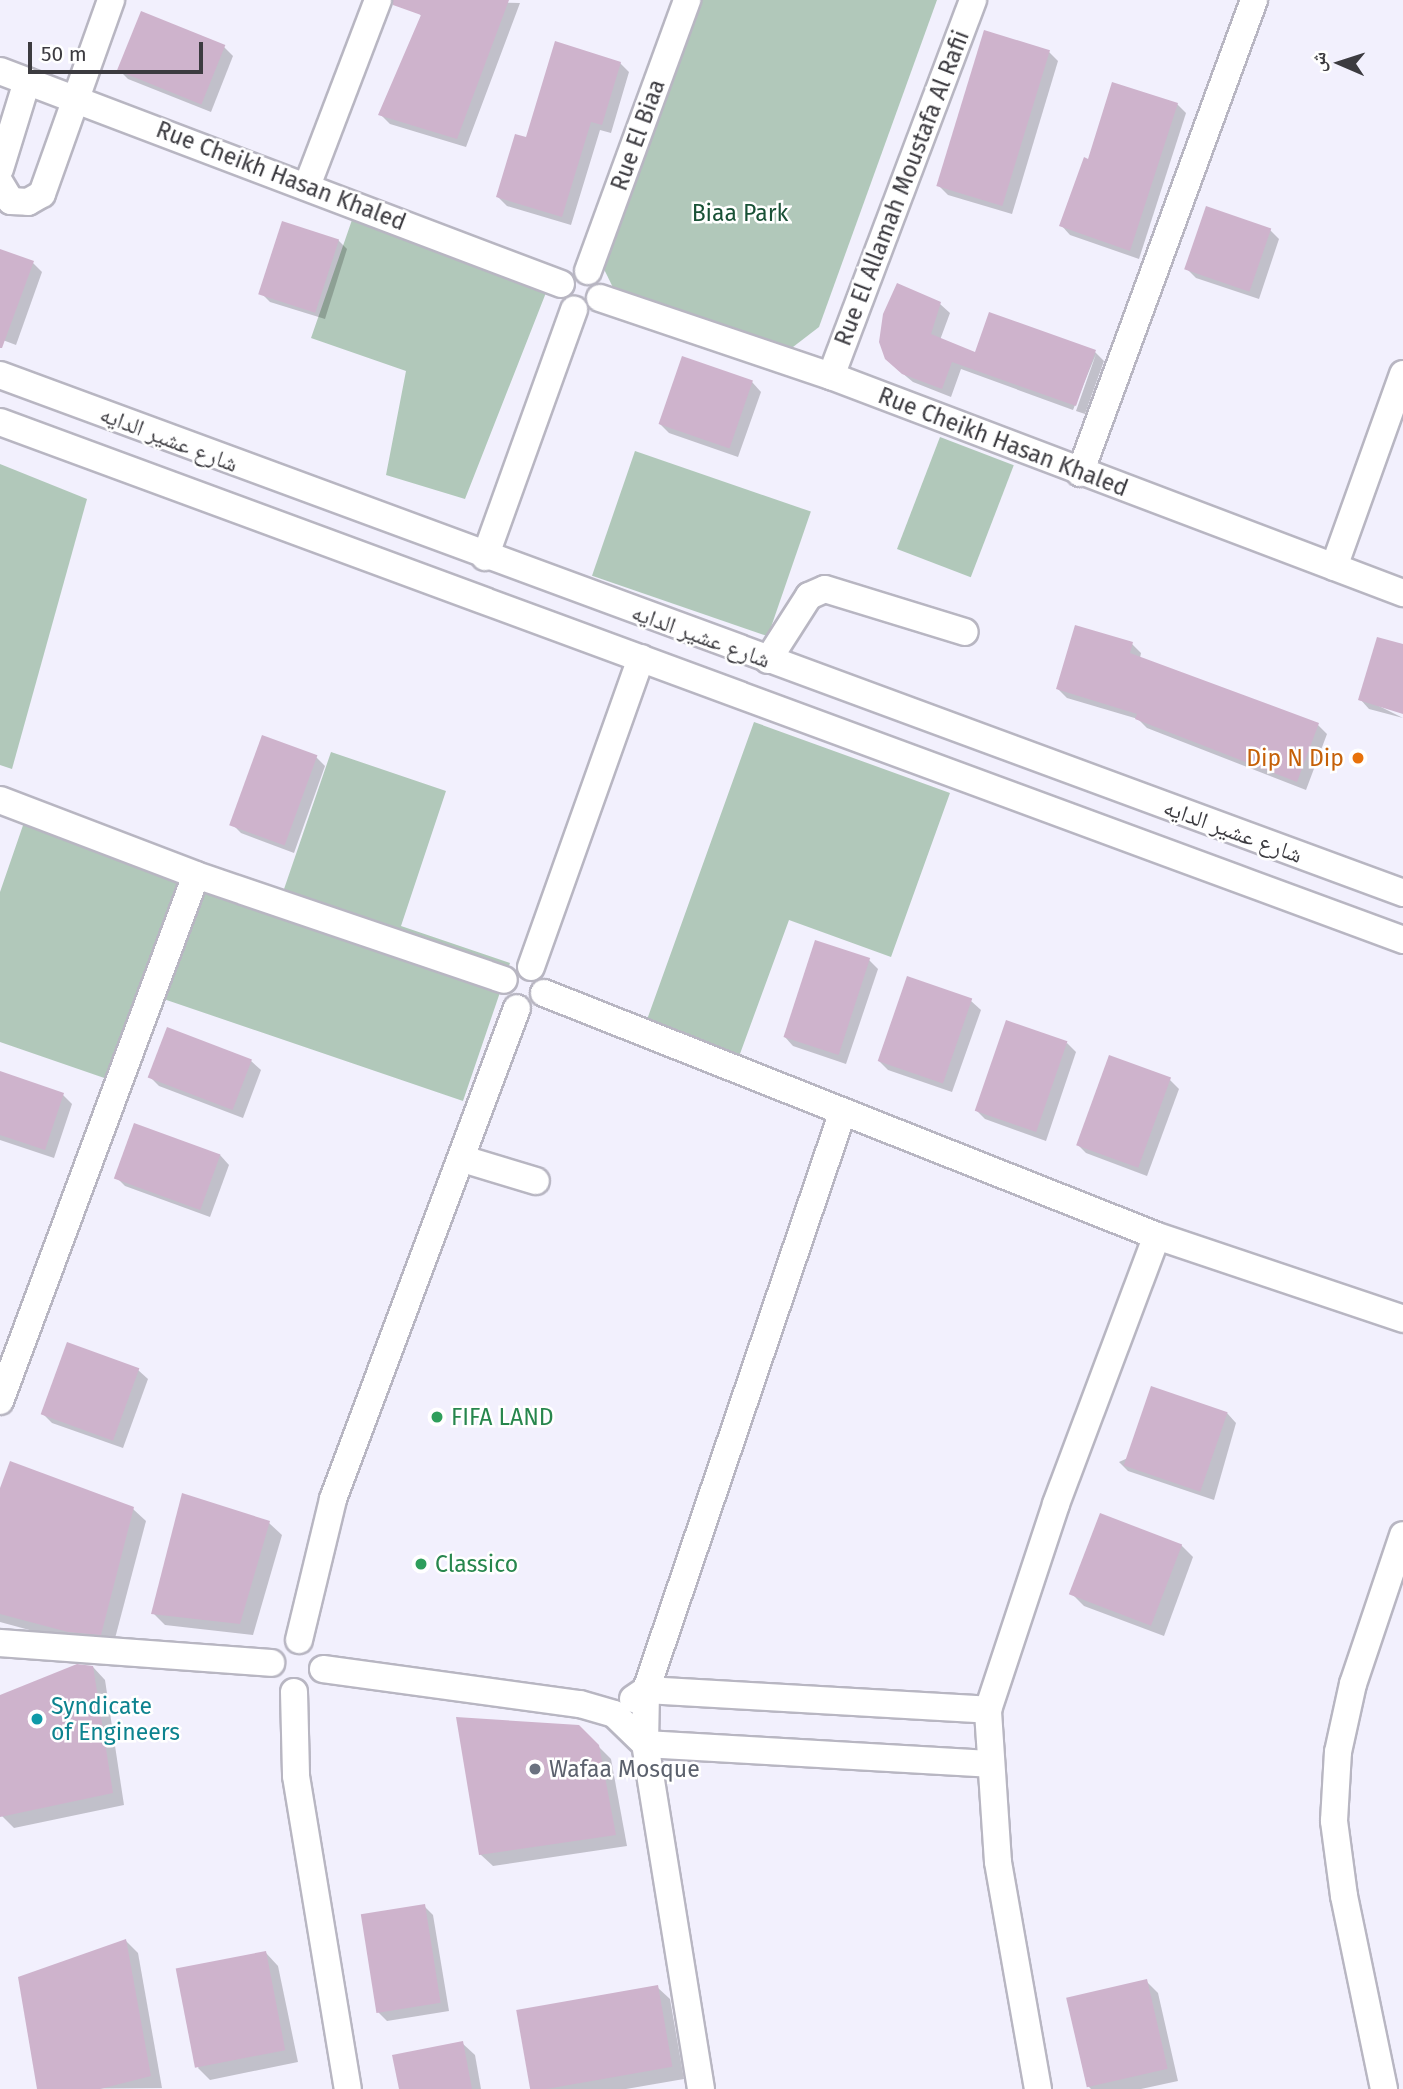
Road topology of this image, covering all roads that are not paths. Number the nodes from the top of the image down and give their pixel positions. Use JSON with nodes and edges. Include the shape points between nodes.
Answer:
{"nodes":[{"id":1,"x":111,"y":0,"type":"edge"},
{"id":2,"x":378,"y":0,"type":"edge"},
{"id":3,"x":687,"y":0,"type":"edge"},
{"id":4,"x":972,"y":0,"type":"edge"},
{"id":5,"x":1254,"y":0,"type":"edge"},
{"id":6,"x":0,"y":71,"type":"edge"},
{"id":7,"x":27,"y":81,"type":"junction"},
{"id":8,"x":76,"y":99,"type":"junction"},
{"id":9,"x":0,"y":169,"type":"edge"},
{"id":10,"x":0,"y":183,"type":"edge"},
{"id":11,"x":307,"y":186,"type":"junction"},
{"id":12,"x":588,"y":271,"type":"junction"},
{"id":13,"x":561,"y":284,"type":"junction"},
{"id":14,"x":600,"y":298,"type":"junction"},
{"id":15,"x":574,"y":310,"type":"junction"},
{"id":16,"x":1403,"y":374,"type":"edge"},
{"id":17,"x":0,"y":375,"type":"edge"},
{"id":18,"x":831,"y":376,"type":"junction"},
{"id":19,"x":0,"y":422,"type":"edge"},
{"id":20,"x":1080,"y":473,"type":"junction"},
{"id":21,"x":485,"y":557,"type":"junction"},
{"id":22,"x":1334,"y":567,"type":"junction"},
{"id":23,"x":1403,"y":593,"type":"edge"},
{"id":24,"x":965,"y":632,"type":"dead end"},
{"id":25,"x":641,"y":659,"type":"junction"},
{"id":26,"x":768,"y":660,"type":"junction"},
{"id":27,"x":0,"y":800,"type":"edge"},
{"id":28,"x":196,"y":876,"type":"junction"},
{"id":29,"x":1403,"y":893,"type":"edge"},
{"id":30,"x":1403,"y":940,"type":"edge"},
{"id":31,"x":531,"y":967,"type":"junction"},
{"id":32,"x":504,"y":980,"type":"junction"},
{"id":33,"x":544,"y":993,"type":"junction"},
{"id":34,"x":517,"y":1008,"type":"junction"},
{"id":35,"x":842,"y":1114,"type":"junction"},
{"id":36,"x":463,"y":1159,"type":"junction"},
{"id":37,"x":536,"y":1181,"type":"dead end"},
{"id":38,"x":1157,"y":1236,"type":"junction"},
{"id":39,"x":1403,"y":1319,"type":"edge"},
{"id":40,"x":0,"y":1401,"type":"edge"},
{"id":41,"x":1403,"y":1535,"type":"edge"},
{"id":42,"x":299,"y":1640,"type":"junction"},
{"id":43,"x":0,"y":1643,"type":"edge"},
{"id":44,"x":271,"y":1663,"type":"junction"},
{"id":45,"x":323,"y":1668,"type":"junction"},
{"id":46,"x":646,"y":1690,"type":"junction"},
{"id":47,"x":294,"y":1692,"type":"junction"},
{"id":48,"x":988,"y":1710,"type":"junction"},
{"id":49,"x":614,"y":1714,"type":"junction"},
{"id":50,"x":645,"y":1744,"type":"junction"},
{"id":51,"x":989,"y":1764,"type":"junction"},
{"id":52,"x":348,"y":2089,"type":"edge"},
{"id":53,"x":701,"y":2089,"type":"edge"},
{"id":54,"x":1038,"y":2089,"type":"edge"},
{"id":55,"x":1384,"y":2089,"type":"edge"}],
"edges":[{"from":1,"to":8,"type":"street"},
{"from":2,"to":11,"type":"street"},
{"from":3,"to":12,"type":"street","name":"Rue El Biaa"},
{"from":4,"to":18,"type":"street","name":"Rue El Allamah Moustafa Al Rafii"},
{"from":5,"to":20,"type":"street"},
{"from":6,"to":7,"type":"street","name":"Rue Cheikh Hasan Khaled"},
{"from":7,"to":8,"type":"street","name":"Rue Cheikh Hasan Khaled"},
{"from":7,"to":9,"type":"street"},
{"from":8,"to":10,"type":"street","via":[[42,194],[28,202],[11,201]]},
{"from":8,"to":11,"type":"street","name":"Rue Cheikh Hasan Khaled"},
{"from":11,"to":13,"type":"street","name":"Rue Cheikh Hasan Khaled"},
{"from":12,"to":13,"type":"street","via":[[567,274]]},
{"from":12,"to":14,"type":"street","via":[[597,277]]},
{"from":13,"to":15,"type":"street","via":[[565,304]]},
{"from":14,"to":15,"type":"street","via":[[584,311]]},
{"from":14,"to":18,"type":"street","name":"Rue Cheikh Hasan Khaled"},
{"from":15,"to":21,"type":"street"},
{"from":16,"to":22,"type":"street"},
{"from":17,"to":21,"type":"street","name":"شارع عشير الدايه"},
{"from":18,"to":20,"type":"street","name":"Rue Cheikh Hasan Khaled"},
{"from":19,"to":25,"type":"street","name":"شارع عشير الدايه"},
{"from":20,"to":22,"type":"street","name":"Rue Cheikh Hasan Khaled"},
{"from":21,"to":26,"type":"street","name":"شارع عشير الدايه"},
{"from":22,"to":23,"type":"street","name":"Rue Cheikh Hasan Khaled"},
{"from":24,"to":26,"type":"street","via":[[825,589],[809,596]]},
{"from":25,"to":30,"type":"street","name":"شارع عشير الدايه"},
{"from":25,"to":31,"type":"street"},
{"from":26,"to":29,"type":"street","name":"شارع عشير الدايه"},
{"from":27,"to":28,"type":"street"},
{"from":28,"to":32,"type":"street"},
{"from":28,"to":40,"type":"street"},
{"from":31,"to":32,"type":"street","via":[[514,968]]},
{"from":31,"to":33,"type":"street","via":[[540,972]]},
{"from":32,"to":34,"type":"street","via":[[502,990]]},
{"from":33,"to":34,"type":"street","via":[[533,1008]]},
{"from":33,"to":35,"type":"street"},
{"from":34,"to":36,"type":"street"},
{"from":35,"to":38,"type":"street"},
{"from":35,"to":46,"type":"street"},
{"from":36,"to":37,"type":"street"},
{"from":36,"to":42,"type":"street","via":[[333,1499]]},
{"from":38,"to":39,"type":"street"},
{"from":38,"to":48,"type":"street","via":[[1056,1504]]},
{"from":41,"to":55,"type":"street","via":[[1353,1684],[1338,1752],[1334,1821],[1344,1896]]},
{"from":42,"to":44,"type":"street","via":[[276,1651]]},
{"from":42,"to":45,"type":"street","via":[[312,1645]]},
{"from":43,"to":44,"type":"street"},
{"from":44,"to":47,"type":"street","via":[[273,1676]]},
{"from":45,"to":47,"type":"street","via":[[308,1690]]},
{"from":45,"to":49,"type":"street","via":[[580,1704]]},
{"from":46,"to":48,"type":"street"},
{"from":46,"to":49,"type":"street"},
{"from":46,"to":50,"type":"street"},
{"from":47,"to":52,"type":"street","via":[[296,1776]]},
{"from":48,"to":51,"type":"street"},
{"from":49,"to":50,"type":"street"},
{"from":50,"to":51,"type":"street"},
{"from":50,"to":53,"type":"street"},
{"from":51,"to":54,"type":"street","via":[[998,1862]]}]}
